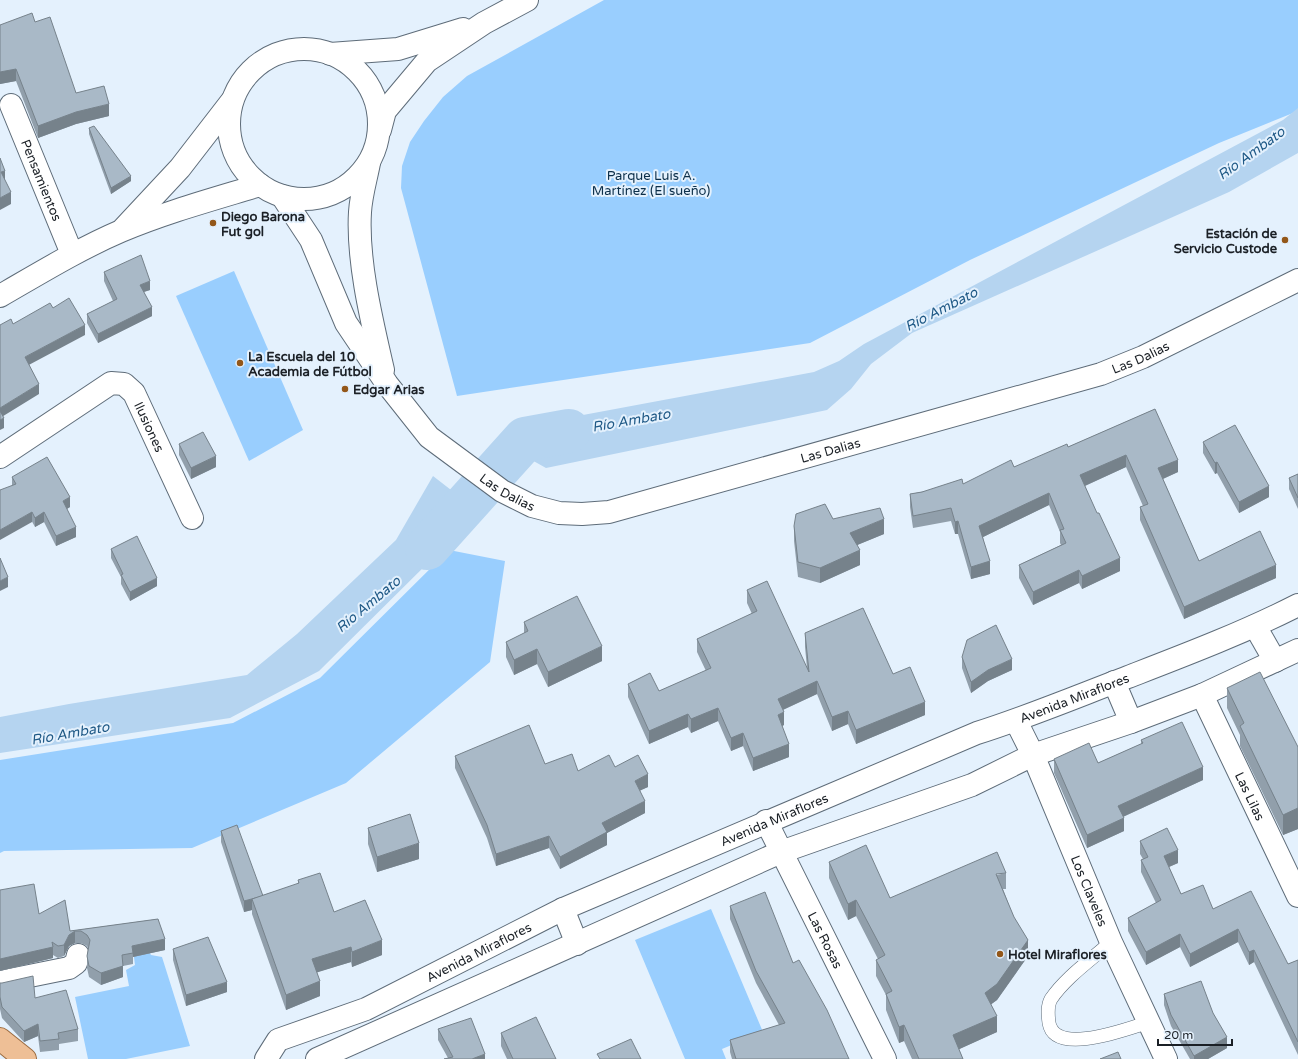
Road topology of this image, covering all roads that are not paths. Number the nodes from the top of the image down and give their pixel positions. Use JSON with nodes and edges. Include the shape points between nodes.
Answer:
{"nodes":[{"id":1,"x":527,"y":0,"type":"edge"},
{"id":2,"x":484,"y":23,"type":"junction"},
{"id":3,"x":330,"y":54,"type":"junction"},
{"id":4,"x":232,"y":101,"type":"junction"},
{"id":5,"x":12,"y":105,"type":"dead end"},
{"id":6,"x":379,"y":134,"type":"junction"},
{"id":7,"x":369,"y":162,"type":"junction"},
{"id":8,"x":260,"y":185,"type":"junction"},
{"id":9,"x":282,"y":196,"type":"junction"},
{"id":10,"x":122,"y":231,"type":"junction"},
{"id":11,"x":72,"y":254,"type":"junction"},
{"id":12,"x":1298,"y":280,"type":"edge"},
{"id":13,"x":0,"y":296,"type":"edge"},
{"id":14,"x":387,"y":384,"type":"junction"},
{"id":15,"x":0,"y":457,"type":"edge"},
{"id":16,"x":192,"y":518,"type":"dead end"},
{"id":17,"x":1298,"y":605,"type":"edge"},
{"id":18,"x":1255,"y":626,"type":"junction"},
{"id":19,"x":1298,"y":650,"type":"edge"},
{"id":20,"x":1275,"y":661,"type":"junction"},
{"id":21,"x":1114,"y":682,"type":"junction"},
{"id":22,"x":1202,"y":695,"type":"junction"},
{"id":23,"x":1016,"y":721,"type":"junction"},
{"id":24,"x":1131,"y":722,"type":"junction"},
{"id":25,"x":1033,"y":754,"type":"junction"},
{"id":26,"x":766,"y":821,"type":"junction"},
{"id":27,"x":781,"y":852,"type":"junction"},
{"id":28,"x":1298,"y":896,"type":"edge"},
{"id":29,"x":563,"y":909,"type":"junction"},
{"id":30,"x":1111,"y":942,"type":"junction"},
{"id":31,"x":577,"y":944,"type":"junction"},
{"id":32,"x":78,"y":954,"type":"dead end"},
{"id":33,"x":0,"y":982,"type":"edge"},
{"id":34,"x":1148,"y":1022,"type":"junction"},
{"id":35,"x":0,"y":1039,"type":"edge"},
{"id":36,"x":25,"y":1059,"type":"edge"},
{"id":37,"x":266,"y":1059,"type":"edge"},
{"id":38,"x":317,"y":1059,"type":"edge"},
{"id":39,"x":885,"y":1059,"type":"edge"},
{"id":40,"x":1166,"y":1059,"type":"edge"}],
"edges":[{"from":1,"to":2,"type":"main road"},
{"from":2,"to":3,"type":"main road","via":[[398,49]]},
{"from":2,"to":6,"type":"main road","via":[[427,61],[385,111]]},
{"from":3,"to":4,"type":"main road","via":[[306,50],[282,52],[260,63],[243,80]]},
{"from":3,"to":6,"type":"main road","via":[[352,67],[368,86],[377,109]]},
{"from":4,"to":8,"type":"main road","via":[[229,124],[232,148],[243,169]]},
{"from":4,"to":10,"type":"main road","via":[[180,168]]},
{"from":5,"to":11,"type":"main road","name":"Pensamientos"},
{"from":6,"to":7,"type":"main road"},
{"from":7,"to":9,"type":"main road","via":[[353,181],[331,195],[306,199]]},
{"from":7,"to":14,"type":"main road","name":"Las Dalias","via":[[360,212],[362,263],[372,324]]},
{"from":8,"to":9,"type":"main road"},
{"from":8,"to":10,"type":"main road"},
{"from":9,"to":14,"type":"main road","name":"Las Dalias","via":[[311,240],[346,323]]},
{"from":10,"to":11,"type":"main road"},
{"from":11,"to":13,"type":"main road"},
{"from":12,"to":14,"type":"main road","name":"Las Dalias","via":[[1143,357],[1101,374],[609,512],[559,513],[532,506],[502,491],[429,437]]},
{"from":15,"to":16,"type":"main road","name":"Ilusiones","via":[[111,383],[124,384],[134,393]]},
{"from":17,"to":18,"type":"main road","name":"Avenida Miraflores"},
{"from":18,"to":20,"type":"main road"},
{"from":18,"to":21,"type":"main road","name":"Avenida Miraflores"},
{"from":19,"to":20,"type":"main road"},
{"from":20,"to":22,"type":"main road"},
{"from":21,"to":23,"type":"main road","name":"Avenida Miraflores"},
{"from":21,"to":24,"type":"main road"},
{"from":22,"to":24,"type":"main road"},
{"from":22,"to":28,"type":"main road","name":"Las Lilas"},
{"from":23,"to":25,"type":"main road","name":"Los Claveles"},
{"from":23,"to":26,"type":"main road","name":"Avenida Miraflores","via":[[977,733]]},
{"from":24,"to":25,"type":"main road"},
{"from":25,"to":27,"type":"main road","via":[[972,785]]},
{"from":25,"to":30,"type":"main road","name":"Los Claveles"},
{"from":26,"to":27,"type":"main road","name":"Las Rosas"},
{"from":26,"to":29,"type":"main road","name":"Avenida Miraflores"},
{"from":27,"to":31,"type":"main road"},
{"from":27,"to":39,"type":"main road","name":"Las Rosas"},
{"from":29,"to":31,"type":"main road"},
{"from":29,"to":37,"type":"main road","name":"Avenida Miraflores","via":[[366,1009],[278,1040]]},
{"from":30,"to":34,"type":"main road","name":"Los Claveles"},
{"from":30,"to":34,"type":"lane","via":[[1059,988],[1050,1001],[1047,1014],[1050,1026],[1059,1037],[1074,1040],[1094,1038]]},
{"from":31,"to":38,"type":"main road"},
{"from":32,"to":33,"type":"main road","via":[[76,963],[68,968]]},
{"from":34,"to":40,"type":"main road","name":"Los Claveles"},
{"from":35,"to":36,"type":"main road"}]}
